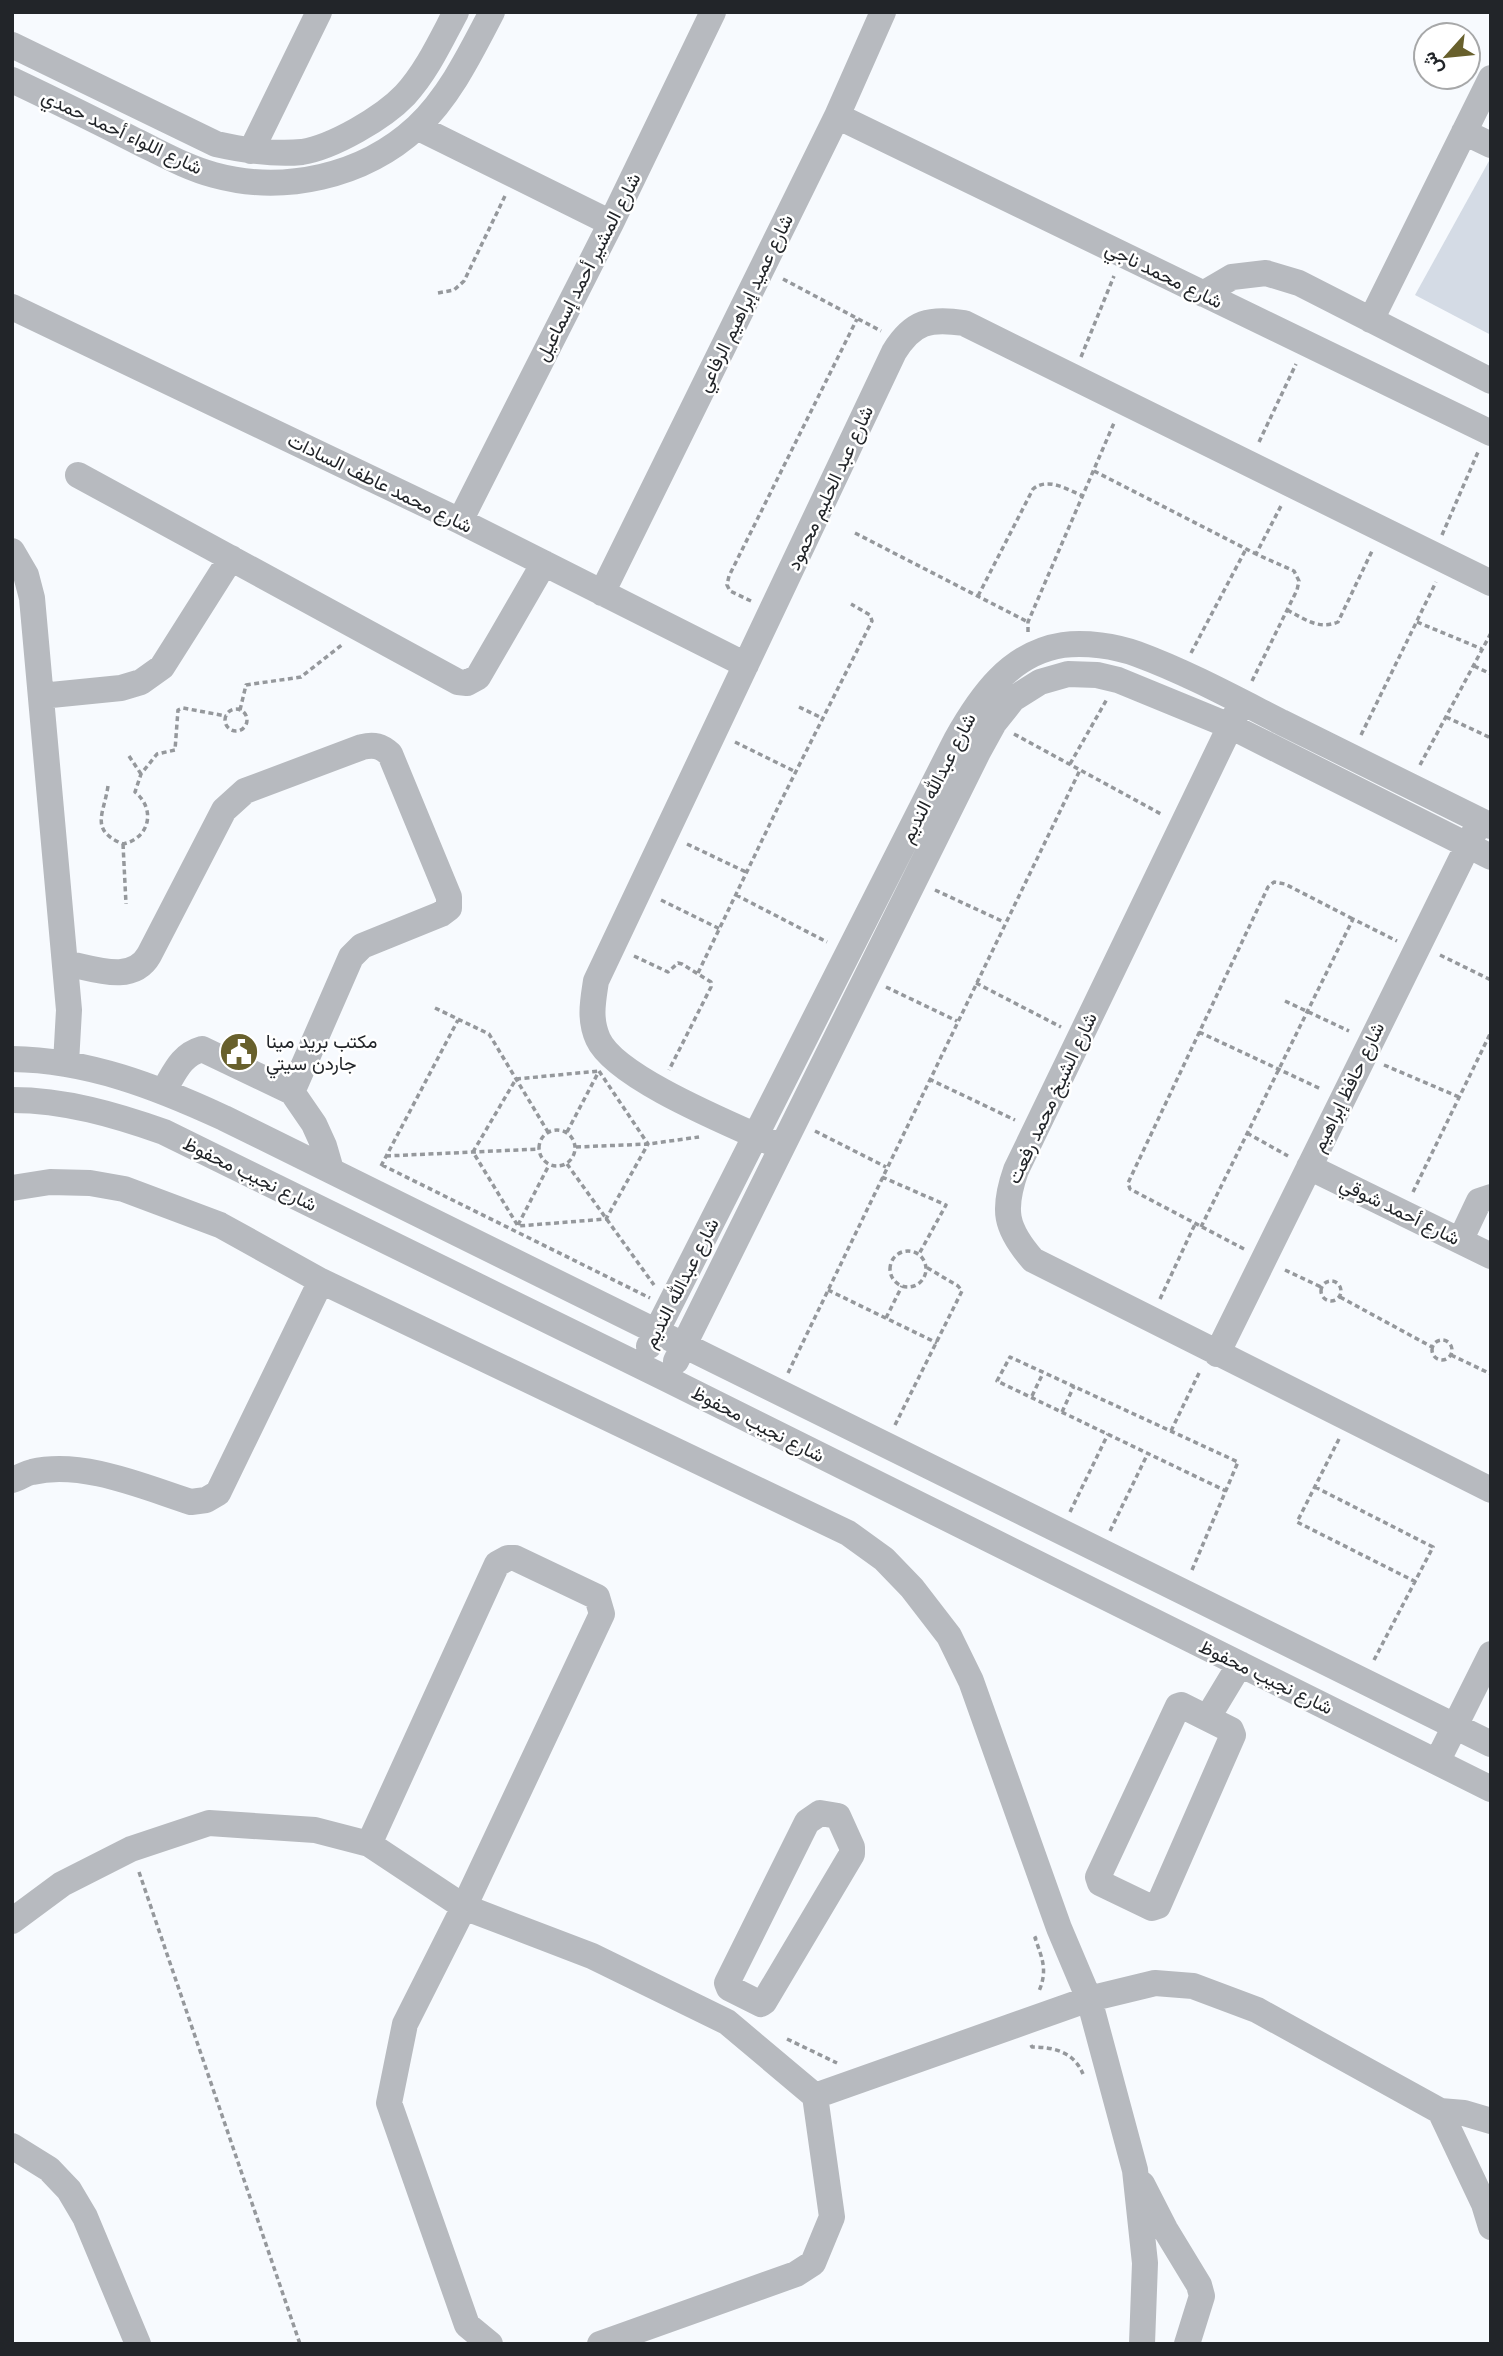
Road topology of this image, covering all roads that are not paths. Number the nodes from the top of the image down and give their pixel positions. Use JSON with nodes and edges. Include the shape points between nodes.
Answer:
{"nodes":[{"id":1,"x":318,"y":12,"type":"edge"},
{"id":2,"x":456,"y":12,"type":"edge"},
{"id":3,"x":492,"y":12,"type":"edge"},
{"id":4,"x":713,"y":12,"type":"edge"},
{"id":5,"x":883,"y":12,"type":"edge"},
{"id":6,"x":12,"y":45,"type":"edge"},
{"id":7,"x":1491,"y":78,"type":"edge"},
{"id":8,"x":12,"y":80,"type":"edge"},
{"id":9,"x":837,"y":116,"type":"junction"},
{"id":10,"x":417,"y":127,"type":"junction"},
{"id":11,"x":1464,"y":132,"type":"junction"},
{"id":12,"x":1491,"y":145,"type":"edge"},
{"id":13,"x":251,"y":151,"type":"junction"},
{"id":14,"x":611,"y":223,"type":"junction"},
{"id":15,"x":1203,"y":294,"type":"junction"},
{"id":16,"x":12,"y":307,"type":"edge"},
{"id":17,"x":1371,"y":320,"type":"junction"},
{"id":18,"x":1491,"y":380,"type":"edge"},
{"id":19,"x":1489,"y":432,"type":"edge"},
{"id":20,"x":78,"y":475,"type":"dead end"},
{"id":21,"x":460,"y":521,"type":"junction"},
{"id":22,"x":12,"y":551,"type":"edge"},
{"id":23,"x":231,"y":558,"type":"junction"},
{"id":24,"x":544,"y":563,"type":"junction"},
{"id":25,"x":1491,"y":583,"type":"edge"},
{"id":26,"x":602,"y":593,"type":"junction"},
{"id":27,"x":746,"y":665,"type":"junction"},
{"id":28,"x":41,"y":696,"type":"junction"},
{"id":29,"x":1241,"y":702,"type":"junction"},
{"id":30,"x":1230,"y":726,"type":"junction"},
{"id":31,"x":1486,"y":824,"type":"edge"},
{"id":32,"x":1480,"y":851,"type":"edge"},
{"id":33,"x":65,"y":963,"type":"junction"},
{"id":34,"x":12,"y":1059,"type":"edge"},
{"id":35,"x":66,"y":1063,"type":"junction"},
{"id":36,"x":164,"y":1090,"type":"junction"},
{"id":37,"x":292,"y":1092,"type":"junction"},
{"id":38,"x":12,"y":1100,"type":"edge"},
{"id":39,"x":757,"y":1135,"type":"junction"},
{"id":40,"x":781,"y":1147,"type":"junction"},
{"id":41,"x":1309,"y":1167,"type":"junction"},
{"id":42,"x":331,"y":1170,"type":"junction"},
{"id":43,"x":12,"y":1188,"type":"edge"},
{"id":44,"x":1491,"y":1197,"type":"edge"},
{"id":45,"x":1460,"y":1241,"type":"junction"},
{"id":46,"x":1491,"y":1256,"type":"edge"},
{"id":47,"x":321,"y":1281,"type":"junction"},
{"id":48,"x":656,"y":1332,"type":"junction"},
{"id":49,"x":684,"y":1345,"type":"junction"},
{"id":50,"x":1213,"y":1352,"type":"junction"},
{"id":51,"x":640,"y":1365,"type":"junction"},
{"id":52,"x":667,"y":1379,"type":"junction"},
{"id":53,"x":12,"y":1480,"type":"edge"},
{"id":54,"x":1491,"y":1490,"type":"edge"},
{"id":55,"x":1491,"y":1654,"type":"edge"},
{"id":56,"x":1240,"y":1664,"type":"junction"},
{"id":57,"x":1208,"y":1717,"type":"junction"},
{"id":58,"x":1455,"y":1726,"type":"junction"},
{"id":59,"x":1491,"y":1744,"type":"edge"},
{"id":60,"x":1437,"y":1762,"type":"junction"},
{"id":61,"x":1491,"y":1789,"type":"edge"},
{"id":62,"x":369,"y":1844,"type":"junction"},
{"id":63,"x":464,"y":1907,"type":"junction"},
{"id":64,"x":12,"y":1921,"type":"edge"},
{"id":65,"x":742,"y":1997,"type":"junction"},
{"id":66,"x":1089,"y":1999,"type":"junction"},
{"id":67,"x":727,"y":2022,"type":"junction"},
{"id":68,"x":816,"y":2096,"type":"junction"},
{"id":69,"x":1440,"y":2111,"type":"junction"},
{"id":70,"x":1491,"y":2121,"type":"edge"},
{"id":71,"x":12,"y":2146,"type":"edge"},
{"id":72,"x":1135,"y":2170,"type":"junction"},
{"id":73,"x":1489,"y":2210,"type":"edge"},
{"id":74,"x":138,"y":2344,"type":"edge"},
{"id":75,"x":490,"y":2344,"type":"edge"},
{"id":76,"x":600,"y":2344,"type":"edge"},
{"id":77,"x":1142,"y":2344,"type":"edge"},
{"id":78,"x":1187,"y":2344,"type":"edge"}],
"edges":[{"from":1,"to":13,"type":"street"},
{"from":2,"to":13,"type":"street","name":"شارع اللواء أحمد حمدي","via":[[428,64],[404,95],[374,121],[303,152]]},
{"from":3,"to":10,"type":"street","name":"شارع اللواء أحمد حمدي","via":[[454,81]]},
{"from":4,"to":14,"type":"street","name":"شارع المشير أحمد إسماعيل"},
{"from":5,"to":9,"type":"street","name":"شارع عميد إبراهيم الرفاعي"},
{"from":6,"to":13,"type":"street","name":"شارع اللواء أحمد حمدي","via":[[216,144]]},
{"from":7,"to":11,"type":"street"},
{"from":8,"to":10,"type":"street","name":"شارع اللواء أحمد حمدي","via":[[201,170],[261,184],[311,181],[354,166]]},
{"from":9,"to":15,"type":"street","name":"شارع محمد ناجي"},
{"from":9,"to":26,"type":"street","name":"شارع عميد إبراهيم الرفاعي"},
{"from":10,"to":14,"type":"street"},
{"from":11,"to":12,"type":"street"},
{"from":11,"to":17,"type":"street"},
{"from":14,"to":21,"type":"street","name":"شارع المشير أحمد إسماعيل"},
{"from":15,"to":17,"type":"street","via":[[1233,277],[1266,273],[1299,283]]},
{"from":15,"to":19,"type":"street","name":"شارع محمد ناجي"},
{"from":16,"to":21,"type":"street","name":"شارع محمد عاطف السادات"},
{"from":17,"to":18,"type":"street"},
{"from":20,"to":23,"type":"street"},
{"from":21,"to":24,"type":"street","name":"شارع محمد عاطف السادات"},
{"from":22,"to":28,"type":"street","via":[[32,598]]},
{"from":23,"to":24,"type":"street","via":[[458,682],[478,677]]},
{"from":23,"to":28,"type":"street","via":[[162,667],[141,682],[121,688]]},
{"from":24,"to":26,"type":"street","name":"شارع محمد عاطف السادات"},
{"from":25,"to":27,"type":"street","name":"شارع عبد الحليم محمود","via":[[964,323],[937,319],[901,340]]},
{"from":26,"to":27,"type":"street","name":"شارع محمد عاطف السادات"},
{"from":27,"to":39,"type":"street","name":"شارع عبد الحليم محمود","via":[[596,981],[591,1015],[603,1062],[614,1061],[660,1089]]},
{"from":28,"to":33,"type":"street"},
{"from":29,"to":30,"type":"street","name":"شارع الشيخ محمد رفعت"},
{"from":29,"to":31,"type":"street","name":"شارع عبدالله النديم"},
{"from":29,"to":39,"type":"street","name":"شارع عبدالله النديم","via":[[1136,654],[1101,645],[1063,645],[1028,656],[997,679],[956,740]]},
{"from":30,"to":32,"type":"street","name":"شارع عبدالله النديم"},
{"from":30,"to":40,"type":"street","name":"شارع عبدالله النديم","via":[[1097,675],[1068,674],[1040,682],[1013,699],[993,723]]},
{"from":30,"to":50,"type":"street","name":"شارع الشيخ محمد رفعت","via":[[1008,1194],[1008,1219],[1017,1242],[1033,1260]]},
{"from":31,"to":32,"type":"street","name":"شارع حافظ إبراهيم"},
{"from":32,"to":41,"type":"street","name":"شارع حافظ إبراهيم","via":[[1418,947]]},
{"from":33,"to":35,"type":"street","via":[[69,1010]]},
{"from":33,"to":37,"type":"street","via":[[125,973],[139,968],[224,810],[237,796],[362,747],[385,749],[449,897],[449,908],[362,946],[351,957]]},
{"from":34,"to":35,"type":"street","name":"شارع نجيب محفوظ"},
{"from":35,"to":36,"type":"street","name":"شارع نجيب محفوظ"},
{"from":36,"to":37,"type":"street","via":[[182,1060],[202,1049]]},
{"from":36,"to":42,"type":"street","name":"شارع نجيب محفوظ"},
{"from":37,"to":42,"type":"street","via":[[314,1124]]},
{"from":38,"to":51,"type":"street","name":"شارع نجيب محفوظ","via":[[116,1115],[164,1132]]},
{"from":39,"to":40,"type":"street","name":"شارع عبد الحليم محمود"},
{"from":39,"to":48,"type":"street","name":"شارع عبدالله النديم"},
{"from":40,"to":49,"type":"street","name":"شارع عبدالله النديم"},
{"from":41,"to":45,"type":"street","name":"شارع أحمد شوقي"},
{"from":41,"to":50,"type":"street","name":"شارع حافظ إبراهيم"},
{"from":42,"to":48,"type":"street","name":"شارع نجيب محفوظ"},
{"from":43,"to":47,"type":"street","via":[[50,1182],[124,1189],[219,1225]]},
{"from":44,"to":45,"type":"street","via":[[1479,1201]]},
{"from":45,"to":46,"type":"street","name":"شارع أحمد شوقي"},
{"from":47,"to":53,"type":"street","via":[[218,1493],[191,1502],[100,1472],[33,1472]]},
{"from":47,"to":66,"type":"street","via":[[848,1533],[884,1559],[949,1636],[971,1681]]},
{"from":48,"to":49,"type":"street","name":"شارع نجيب محفوظ"},
{"from":48,"to":51,"type":"street","name":"شارع عبدالله النديم"},
{"from":49,"to":52,"type":"street","name":"شارع عبدالله النديم"},
{"from":49,"to":58,"type":"street","name":"شارع نجيب محفوظ"},
{"from":50,"to":54,"type":"street","name":"شارع الشيخ محمد رفعت"},
{"from":51,"to":52,"type":"street","name":"شارع نجيب محفوظ"},
{"from":52,"to":56,"type":"street","name":"شارع نجيب محفوظ"},
{"from":55,"to":58,"type":"street"},
{"from":56,"to":57,"type":"street"},
{"from":56,"to":60,"type":"street","name":"شارع نجيب محفوظ"},
{"from":57,"to":57,"type":"street","via":[[1178,1706],[1098,1877],[1100,1883],[1152,1908],[1158,1906],[1233,1735]]},
{"from":58,"to":59,"type":"street","name":"شارع نجيب محفوظ"},
{"from":58,"to":60,"type":"street"},
{"from":60,"to":61,"type":"street","name":"شارع نجيب محفوظ"},
{"from":62,"to":63,"type":"street"},
{"from":62,"to":63,"type":"street","via":[[497,1564],[515,1558],[592,1594],[601,1605],[601,1614]]},
{"from":62,"to":64,"type":"street","via":[[314,1830],[209,1824],[131,1849],[62,1884]]},
{"from":63,"to":67,"type":"street","via":[[592,1956]]},
{"from":63,"to":75,"type":"street","via":[[405,2024],[389,2103],[467,2325]]},
{"from":65,"to":65,"type":"street","via":[[764,2002],[852,1854],[838,1816],[820,1813],[807,1822],[727,1983]]},
{"from":65,"to":67,"type":"street"},
{"from":66,"to":68,"type":"street"},
{"from":66,"to":69,"type":"street","via":[[1155,1983],[1193,1986],[1257,2010]]},
{"from":66,"to":72,"type":"street"},
{"from":67,"to":68,"type":"street"},
{"from":68,"to":76,"type":"street","via":[[832,2217],[813,2263],[796,2274]]},
{"from":69,"to":70,"type":"street"},
{"from":69,"to":73,"type":"street"},
{"from":71,"to":74,"type":"street","via":[[49,2169],[69,2190],[85,2217]]},
{"from":72,"to":77,"type":"street","via":[[1145,2263]]},
{"from":72,"to":78,"type":"street","via":[[1199,2285],[1202,2296]]}]}
